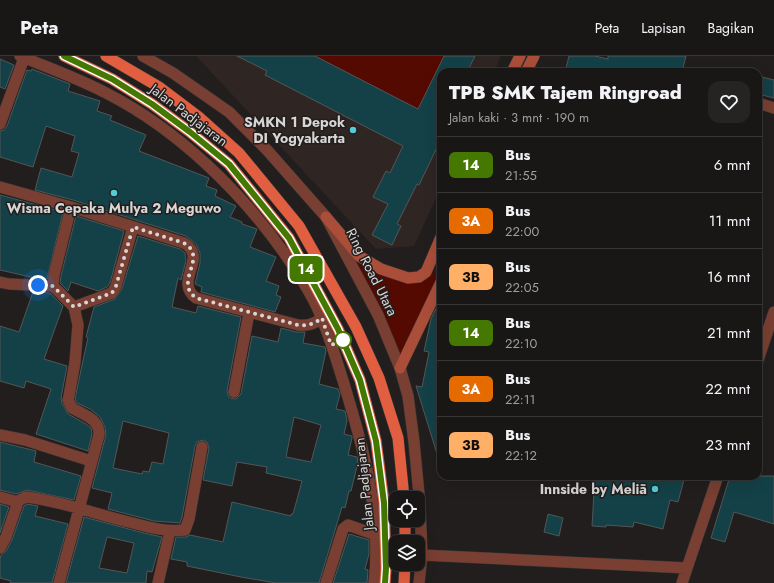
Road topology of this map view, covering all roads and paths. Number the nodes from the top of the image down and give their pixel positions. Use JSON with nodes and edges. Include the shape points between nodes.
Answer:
{"nodes":[{"id":1,"x":64,"y":56,"type":"edge"},
{"id":2,"x":106,"y":56,"type":"edge"},
{"id":3,"x":143,"y":56,"type":"edge"},
{"id":4,"x":520,"y":56,"type":"edge"},
{"id":5,"x":534,"y":56,"type":"edge"},
{"id":6,"x":22,"y":57,"type":"edge"},
{"id":7,"x":514,"y":68,"type":"edge"},
{"id":8,"x":528,"y":68,"type":"edge"},
{"id":9,"x":762,"y":104,"type":"edge"},
{"id":10,"x":774,"y":108,"type":"edge"},
{"id":11,"x":0,"y":124,"type":"edge"},
{"id":12,"x":0,"y":188,"type":"edge"},
{"id":13,"x":71,"y":207,"type":"junction"},
{"id":14,"x":326,"y":217,"type":"junction"},
{"id":15,"x":133,"y":227,"type":"junction"},
{"id":16,"x":437,"y":246,"type":"edge"},
{"id":17,"x":0,"y":282,"type":"edge"},
{"id":18,"x":53,"y":286,"type":"junction"},
{"id":19,"x":437,"y":290,"type":"edge"},
{"id":20,"x":74,"y":307,"type":"junction"},
{"id":21,"x":774,"y":312,"type":"edge"},
{"id":22,"x":249,"y":313,"type":"junction"},
{"id":23,"x":322,"y":318,"type":"junction"},
{"id":24,"x":762,"y":348,"type":"edge"},
{"id":25,"x":400,"y":368,"type":"junction"},
{"id":26,"x":234,"y":392,"type":"dead end"},
{"id":27,"x":0,"y":435,"type":"edge"},
{"id":28,"x":202,"y":447,"type":"dead end"},
{"id":29,"x":91,"y":461,"type":"junction"},
{"id":30,"x":717,"y":480,"type":"edge"},
{"id":31,"x":403,"y":491,"type":"edge"},
{"id":32,"x":0,"y":497,"type":"edge"},
{"id":33,"x":18,"y":502,"type":"junction"},
{"id":34,"x":78,"y":508,"type":"junction"},
{"id":35,"x":170,"y":531,"type":"junction"},
{"id":36,"x":376,"y":535,"type":"junction"},
{"id":37,"x":421,"y":535,"type":"edge"},
{"id":38,"x":0,"y":548,"type":"edge"},
{"id":39,"x":425,"y":555,"type":"edge"},
{"id":40,"x":687,"y":568,"type":"junction"},
{"id":41,"x":405,"y":571,"type":"edge"},
{"id":42,"x":420,"y":571,"type":"edge"},
{"id":43,"x":59,"y":583,"type":"edge"},
{"id":44,"x":158,"y":583,"type":"edge"},
{"id":45,"x":326,"y":583,"type":"edge"},
{"id":46,"x":374,"y":583,"type":"edge"},
{"id":47,"x":385,"y":583,"type":"edge"},
{"id":48,"x":404,"y":583,"type":"edge"},
{"id":49,"x":419,"y":583,"type":"edge"},
{"id":50,"x":682,"y":583,"type":"edge"}],
"edges":[{"from":1,"to":47,"type":"highway","name":"Jalan Padjajaran","via":[[112,79],[196,136],[229,164],[289,238],[338,329],[360,380],[376,441],[384,503]]},
{"from":2,"to":31,"type":"highway","name":"Jalan Padjajaran","via":[[159,87],[200,118],[239,153],[299,226],[356,327],[379,378],[398,438]]},
{"from":3,"to":14,"type":"street","name":"Ring Road Utara","via":[[173,73],[229,112],[262,144]]},
{"from":4,"to":7,"type":"main road"},
{"from":5,"to":8,"type":"main road"},
{"from":6,"to":11,"type":"street"},
{"from":6,"to":23,"type":"street","via":[[114,97],[146,117],[200,158],[237,195],[273,238],[302,280]]},
{"from":9,"to":10,"type":"street"},
{"from":12,"to":13,"type":"street"},
{"from":13,"to":15,"type":"street"},
{"from":13,"to":18,"type":"street"},
{"from":14,"to":16,"type":"main road","via":[[358,256],[381,269],[408,278],[419,277],[426,272]]},
{"from":14,"to":25,"type":"street","name":"Ring Road Utara","via":[[382,322]]},
{"from":15,"to":20,"type":"street","via":[[112,293]]},
{"from":15,"to":22,"type":"street","via":[[190,247],[194,254],[188,289],[196,298]]},
{"from":17,"to":18,"type":"street"},
{"from":18,"to":20,"type":"street"},
{"from":19,"to":25,"type":"main road"},
{"from":20,"to":29,"type":"street","via":[[78,339],[68,400],[72,408],[89,418],[99,430]]},
{"from":21,"to":24,"type":"street"},
{"from":22,"to":23,"type":"street","via":[[306,326]]},
{"from":22,"to":26,"type":"street"},
{"from":23,"to":36,"type":"street","via":[[362,448],[373,502]]},
{"from":25,"to":37,"type":"street","name":"Ring Road Utara","via":[[408,396],[414,442]]},
{"from":27,"to":29,"type":"street","via":[[25,440]]},
{"from":28,"to":35,"type":"street","via":[[187,525],[185,530]]},
{"from":29,"to":34,"type":"street"},
{"from":30,"to":40,"type":"street"},
{"from":32,"to":33,"type":"street"},
{"from":33,"to":34,"type":"street","via":[[23,498],[31,498]]},
{"from":33,"to":38,"type":"street"},
{"from":34,"to":35,"type":"street"},
{"from":34,"to":43,"type":"street"},
{"from":35,"to":44,"type":"street"},
{"from":36,"to":45,"type":"street","via":[[345,526]]},
{"from":36,"to":46,"type":"street"},
{"from":39,"to":40,"type":"street"},
{"from":40,"to":50,"type":"street"},
{"from":41,"to":48,"type":"highway"},
{"from":42,"to":49,"type":"street","name":"Ring Road Utara"}]}
